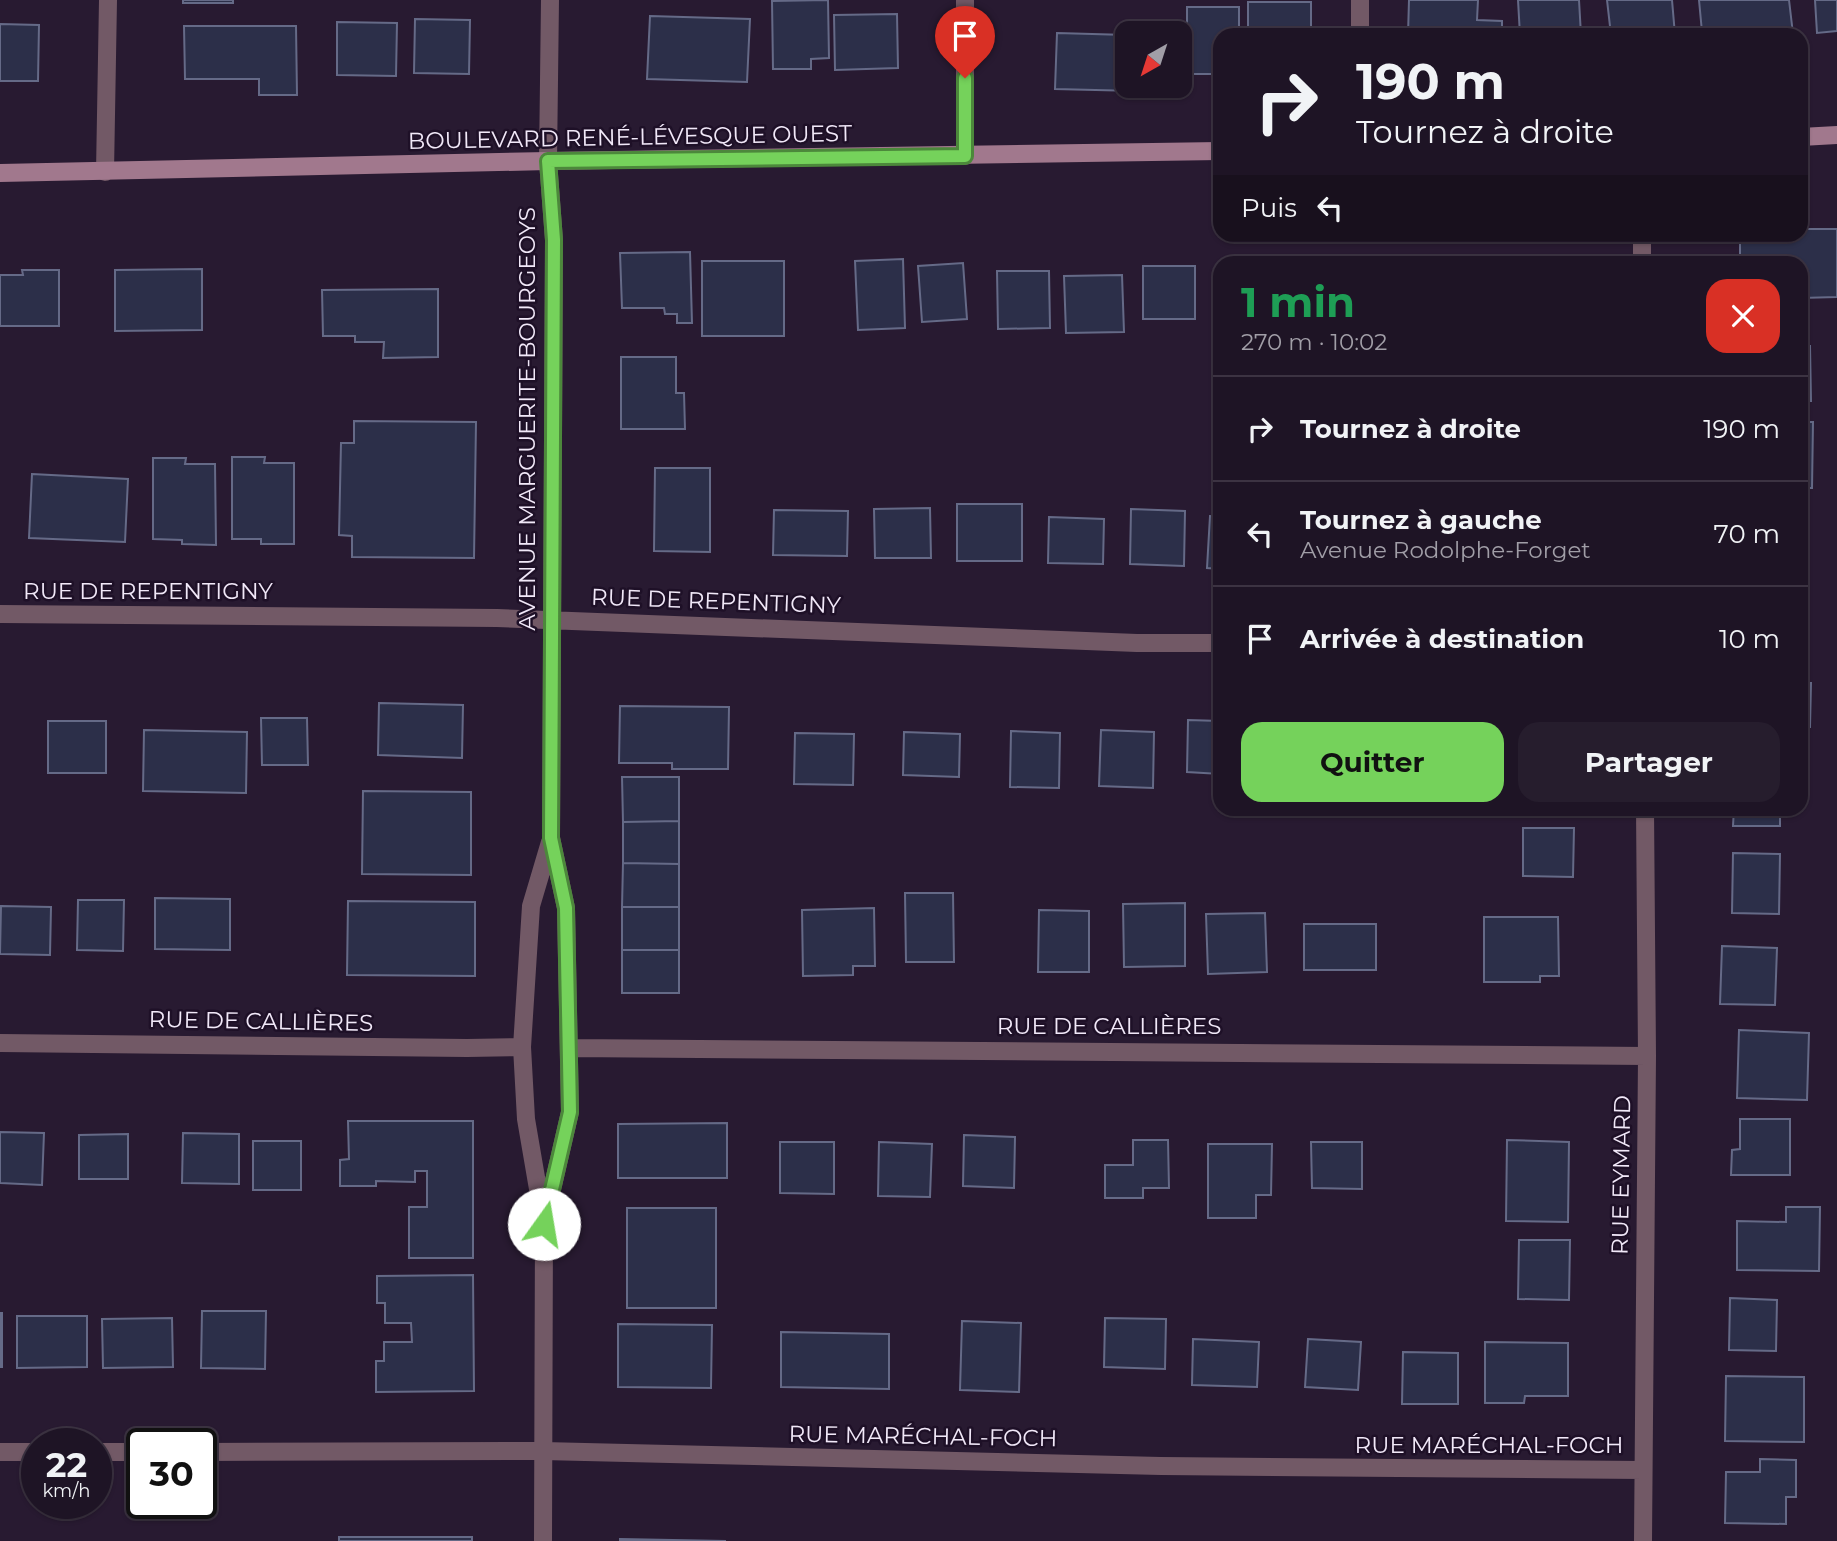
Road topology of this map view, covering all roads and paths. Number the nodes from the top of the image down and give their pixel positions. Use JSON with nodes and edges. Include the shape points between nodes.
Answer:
{"nodes":[{"id":1,"x":108,"y":0,"type":"edge"},
{"id":2,"x":550,"y":0,"type":"edge"},
{"id":3,"x":965,"y":0,"type":"edge"},
{"id":4,"x":1360,"y":0,"type":"edge"},
{"id":5,"x":1360,"y":28,"type":"edge"},
{"id":6,"x":1837,"y":135,"type":"edge"},
{"id":7,"x":1808,"y":137,"type":"edge"},
{"id":8,"x":1213,"y":151,"type":"edge"},
{"id":9,"x":965,"y":156,"type":"junction"},
{"id":10,"x":548,"y":161,"type":"junction"},
{"id":11,"x":105,"y":172,"type":"junction"},
{"id":12,"x":0,"y":173,"type":"edge"},
{"id":13,"x":0,"y":614,"type":"edge"},
{"id":14,"x":552,"y":620,"type":"junction"},
{"id":15,"x":1213,"y":643,"type":"edge"},
{"id":16,"x":1645,"y":816,"type":"edge"},
{"id":17,"x":551,"y":838,"type":"junction"},
{"id":18,"x":0,"y":1042,"type":"edge"},
{"id":19,"x":522,"y":1047,"type":"junction"},
{"id":20,"x":570,"y":1048,"type":"junction"},
{"id":21,"x":1647,"y":1056,"type":"junction"},
{"id":22,"x":544,"y":1224,"type":"junction"},
{"id":23,"x":217,"y":1451,"type":"edge"},
{"id":24,"x":542,"y":1451,"type":"junction"},
{"id":25,"x":0,"y":1452,"type":"edge"},
{"id":26,"x":21,"y":1452,"type":"edge"},
{"id":27,"x":1643,"y":1470,"type":"junction"},
{"id":28,"x":543,"y":1541,"type":"edge"},
{"id":29,"x":1643,"y":1541,"type":"edge"}],
"edges":[{"from":1,"to":11,"type":"street"},
{"from":2,"to":10,"type":"street","name":"AVENUE MARGUERITE-BOURGEOYS"},
{"from":3,"to":9,"type":"street"},
{"from":4,"to":5,"type":"street"},
{"from":6,"to":7,"type":"main road"},
{"from":8,"to":9,"type":"main road","name":"BOULEVARD RENÉ-LÉVESQUE OUEST"},
{"from":9,"to":10,"type":"main road","name":"BOULEVARD RENÉ-LÉVESQUE OUEST"},
{"from":10,"to":11,"type":"main road","name":"BOULEVARD RENÉ-LÉVESQUE OUEST"},
{"from":10,"to":14,"type":"street","name":"AVENUE MARGUERITE-BOURGEOYS","via":[[554,240]]},
{"from":11,"to":12,"type":"main road","name":"BOULEVARD RENÉ-LÉVESQUE OUEST"},
{"from":13,"to":14,"type":"street","name":"RUE DE REPENTIGNY"},
{"from":14,"to":15,"type":"street","name":"RUE DE REPENTIGNY"},
{"from":14,"to":17,"type":"street","name":"AVENUE MARGUERITE-BOURGEOYS"},
{"from":16,"to":21,"type":"street","name":"RUE EYMARD"},
{"from":17,"to":19,"type":"street","name":"AVENUE MARGUERITE-BOURGEOYS","via":[[531,906]]},
{"from":17,"to":20,"type":"street","name":"AVENUE MARGUERITE-BOURGEOYS","via":[[566,908]]},
{"from":18,"to":19,"type":"street","name":"RUE DE CALLIÈRES"},
{"from":19,"to":22,"type":"street","name":"AVENUE MARGUERITE-BOURGEOYS","via":[[526,1119]]},
{"from":20,"to":21,"type":"street","name":"RUE DE CALLIÈRES"},
{"from":20,"to":22,"type":"street","name":"AVENUE MARGUERITE-BOURGEOYS","via":[[570,1112]]},
{"from":21,"to":27,"type":"street","name":"RUE EYMARD"},
{"from":22,"to":24,"type":"street","name":"AVENUE MARGUERITE-BOURGEOYS"},
{"from":23,"to":24,"type":"street","name":"RUE MARÉCHAL-FOCH"},
{"from":24,"to":27,"type":"street","name":"RUE MARÉCHAL-FOCH","via":[[1161,1466]]},
{"from":24,"to":28,"type":"street","name":"AVENUE MARGUERITE-BOURGEOYS"},
{"from":25,"to":26,"type":"street"},
{"from":27,"to":29,"type":"street","name":"RUE EYMARD"}]}
